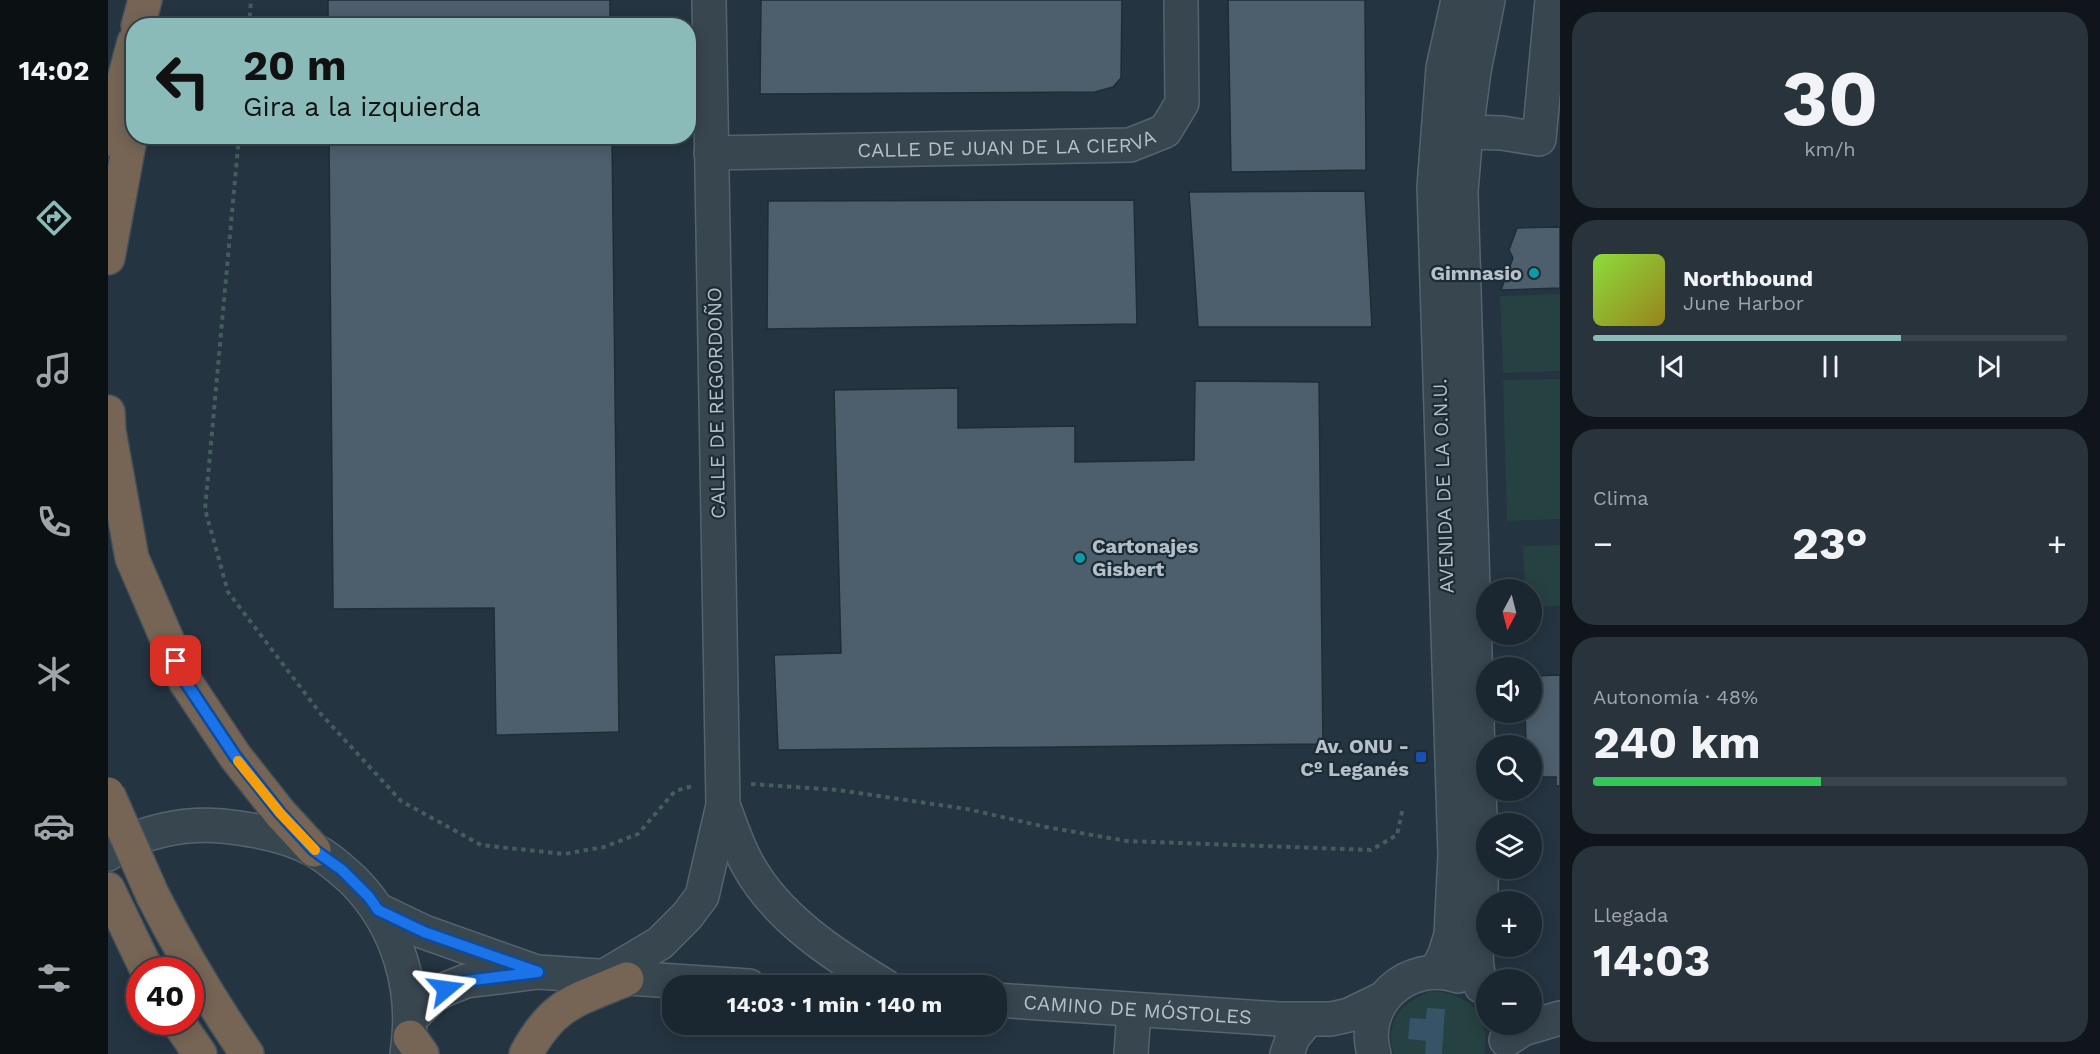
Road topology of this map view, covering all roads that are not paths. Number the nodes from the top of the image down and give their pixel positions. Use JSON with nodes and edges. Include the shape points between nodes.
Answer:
{"nodes":[{"id":1,"x":145,"y":0,"type":"edge"},
{"id":2,"x":151,"y":0,"type":"edge"},
{"id":3,"x":710,"y":0,"type":"edge"},
{"id":4,"x":1180,"y":0,"type":"edge"},
{"id":5,"x":1458,"y":0,"type":"edge"},
{"id":6,"x":1488,"y":0,"type":"edge"},
{"id":7,"x":1552,"y":0,"type":"edge"},
{"id":8,"x":140,"y":18,"type":"edge"},
{"id":9,"x":148,"y":18,"type":"edge"},
{"id":10,"x":126,"y":72,"type":"edge"},
{"id":11,"x":1466,"y":132,"type":"junction"},
{"id":12,"x":108,"y":139,"type":"edge"},
{"id":13,"x":129,"y":144,"type":"edge"},
{"id":14,"x":711,"y":153,"type":"junction"},
{"id":15,"x":108,"y":258,"type":"edge"},
{"id":16,"x":108,"y":412,"type":"edge"},
{"id":17,"x":723,"y":793,"type":"junction"},
{"id":18,"x":108,"y":794,"type":"edge"},
{"id":19,"x":314,"y":850,"type":"junction"},
{"id":20,"x":108,"y":854,"type":"edge"},
{"id":21,"x":113,"y":901,"type":"edge"},
{"id":22,"x":378,"y":910,"type":"junction"},
{"id":23,"x":141,"y":957,"type":"edge"},
{"id":24,"x":1477,"y":969,"type":"edge"},
{"id":25,"x":538,"y":972,"type":"junction"},
{"id":26,"x":1437,"y":972,"type":"junction"},
{"id":27,"x":867,"y":975,"type":"edge"},
{"id":28,"x":615,"y":978,"type":"junction"},
{"id":29,"x":662,"y":981,"type":"edge"},
{"id":30,"x":1476,"y":984,"type":"edge"},
{"id":31,"x":1383,"y":999,"type":"junction"},
{"id":32,"x":1007,"y":1001,"type":"edge"},
{"id":33,"x":1134,"y":1010,"type":"junction"},
{"id":34,"x":1542,"y":1012,"type":"edge"},
{"id":35,"x":1560,"y":1016,"type":"edge"},
{"id":36,"x":1291,"y":1022,"type":"junction"},
{"id":37,"x":187,"y":1035,"type":"edge"},
{"id":38,"x":1505,"y":1040,"type":"edge"},
{"id":39,"x":413,"y":1041,"type":"edge"},
{"id":40,"x":1373,"y":1050,"type":"edge"},
{"id":41,"x":200,"y":1054,"type":"edge"},
{"id":42,"x":247,"y":1054,"type":"edge"},
{"id":43,"x":526,"y":1054,"type":"edge"},
{"id":44,"x":1131,"y":1054,"type":"edge"},
{"id":45,"x":1287,"y":1054,"type":"edge"}],
"edges":[{"from":1,"to":8,"type":"highway"},
{"from":2,"to":9,"type":"highway"},
{"from":3,"to":14,"type":"street","name":"CALLE DE REGORDOÑO"},
{"from":4,"to":14,"type":"street","name":"CALLE DE JUAN DE LA CIERVA","via":[[1182,103],[1165,131],[1130,145]]},
{"from":5,"to":26,"type":"street","name":"AVENIDA DE LA O.N.U.","via":[[1443,68],[1434,187],[1455,855],[1451,935]]},
{"from":6,"to":11,"type":"street","name":"AVENIDA DE LA O.N.U."},
{"from":7,"to":11,"type":"street","via":[[1539,139]]},
{"from":10,"to":12,"type":"highway"},
{"from":11,"to":24,"type":"street","name":"AVENIDA DE LA O.N.U.","via":[[1461,191],[1481,852]]},
{"from":13,"to":15,"type":"highway"},
{"from":14,"to":17,"type":"street","name":"CALLE DE REGORDOÑO"},
{"from":16,"to":19,"type":"highway","via":[[132,558],[185,681],[235,756]]},
{"from":17,"to":27,"type":"street","via":[[748,866],[775,902],[821,943]]},
{"from":17,"to":28,"type":"street","via":[[702,896],[660,943]]},
{"from":18,"to":42,"type":"highway","bridge":true,"via":[[185,958]]},
{"from":19,"to":20,"type":"street","via":[[245,828],[203,824],[157,832]]},
{"from":19,"to":22,"type":"street","via":[[342,870]]},
{"from":21,"to":23,"type":"highway"},
{"from":22,"to":25,"type":"street","via":[[424,932]]},
{"from":22,"to":39,"type":"street","via":[[402,964]]},
{"from":25,"to":28,"type":"street"},
{"from":25,"to":39,"type":"street","via":[[466,981],[433,996]]},
{"from":26,"to":30,"type":"street"},
{"from":26,"to":31,"type":"street","name":"CAMINO DE MÓSTOLES","via":[[1410,978]]},
{"from":28,"to":29,"type":"street"},
{"from":28,"to":43,"type":"highway","via":[[562,1008],[536,1035]]},
{"from":31,"to":36,"type":"street","name":"CAMINO DE MÓSTOLES","via":[[1350,1015]]},
{"from":31,"to":40,"type":"street","via":[[1372,1022]]},
{"from":32,"to":33,"type":"street","name":"CAMINO DE MÓSTOLES"},
{"from":33,"to":36,"type":"street","name":"CAMINO DE MÓSTOLES"},
{"from":33,"to":44,"type":"street"},
{"from":34,"to":35,"type":"street"},
{"from":35,"to":38,"type":"street"},
{"from":36,"to":40,"type":"street","name":"CAMINO DE MÓSTOLES","via":[[1334,1032]]},
{"from":36,"to":45,"type":"street","via":[[1293,1037]]},
{"from":37,"to":41,"type":"highway"}]}
